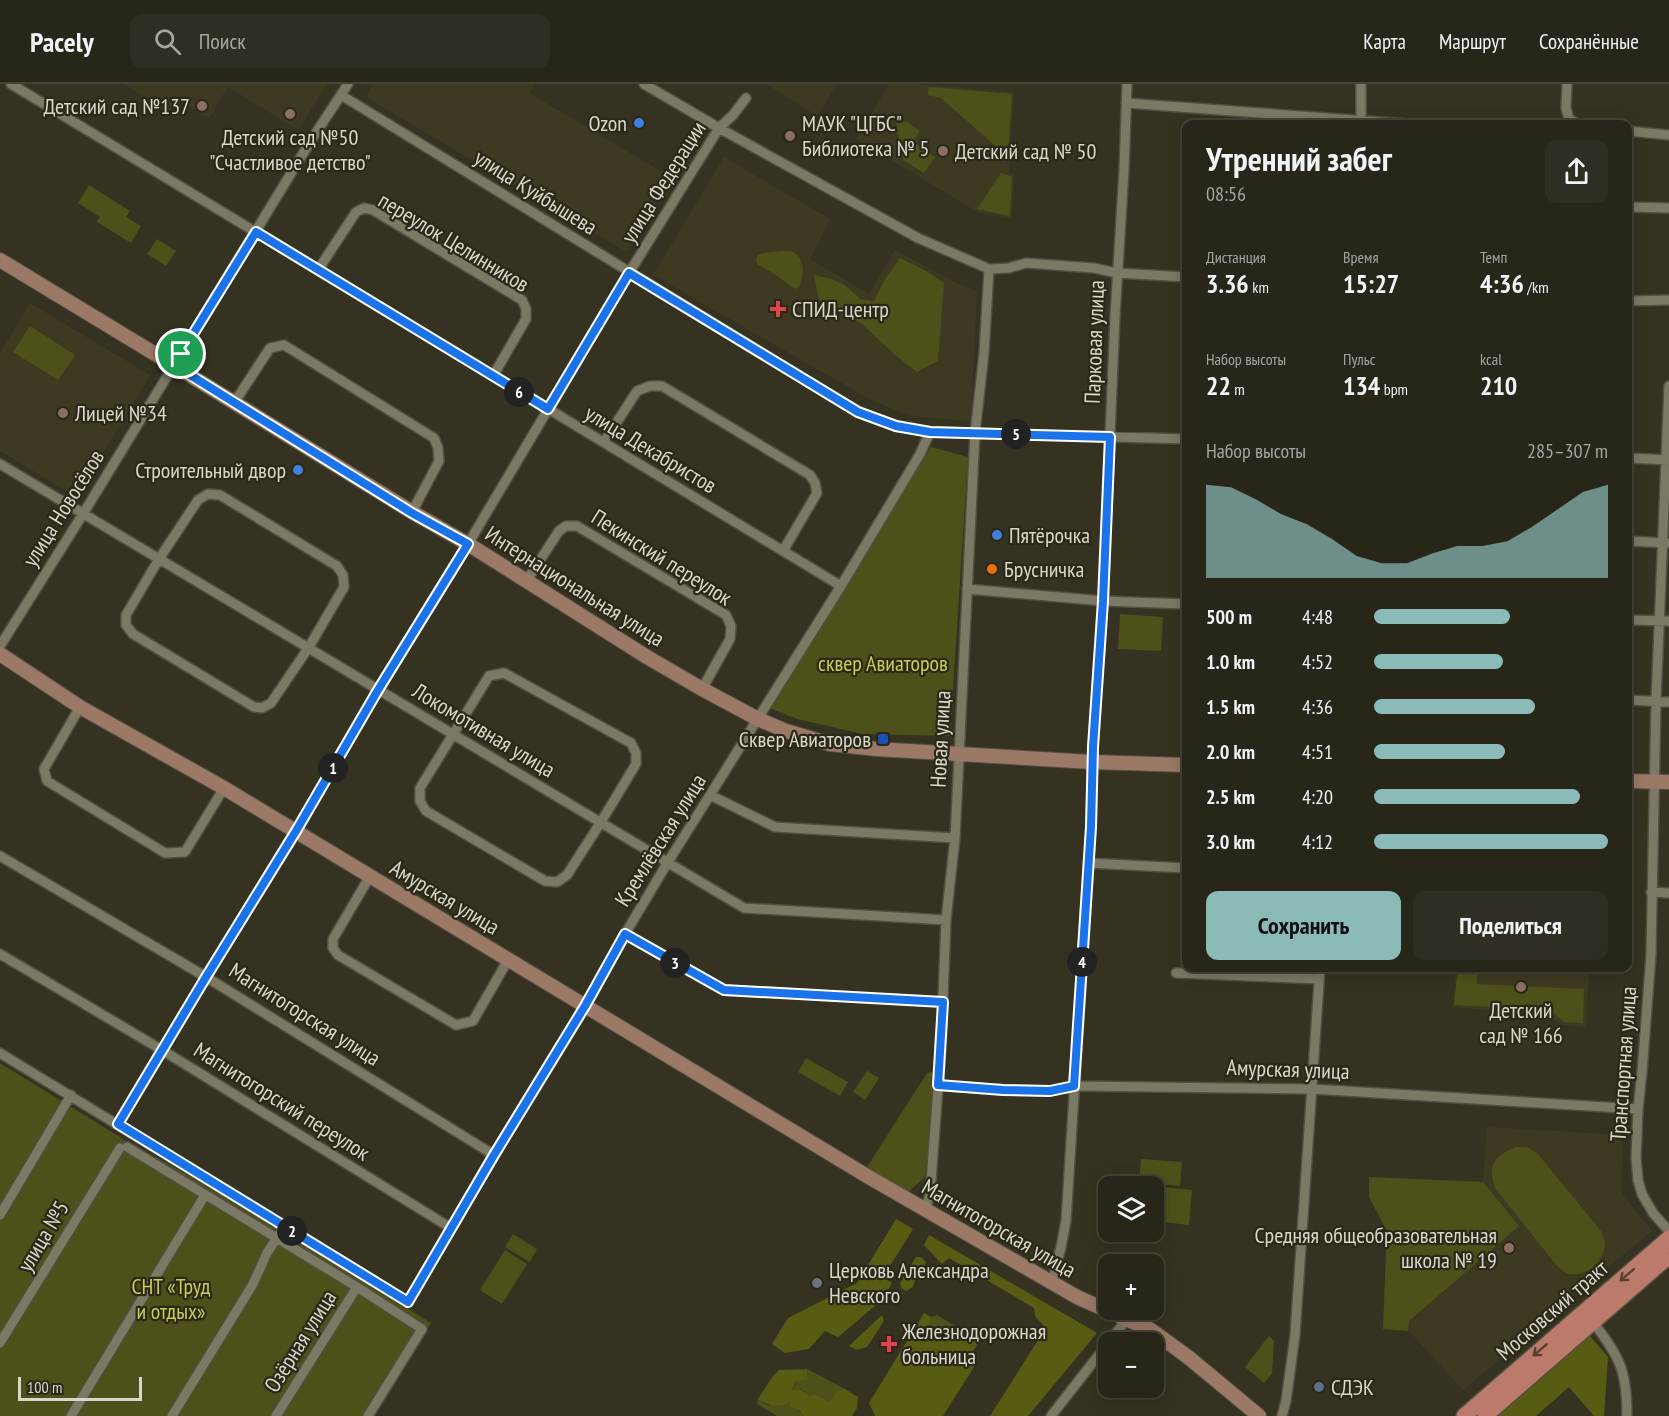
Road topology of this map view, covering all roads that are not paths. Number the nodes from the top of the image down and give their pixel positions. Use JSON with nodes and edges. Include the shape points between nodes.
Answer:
{"nodes":[{"id":1,"x":11,"y":84,"type":"edge"},
{"id":2,"x":348,"y":84,"type":"edge"},
{"id":3,"x":644,"y":84,"type":"edge"},
{"id":4,"x":1127,"y":84,"type":"edge"},
{"id":5,"x":1361,"y":84,"type":"edge"},
{"id":6,"x":1568,"y":84,"type":"edge"},
{"id":7,"x":341,"y":95,"type":"junction"},
{"id":8,"x":746,"y":98,"type":"dead end"},
{"id":9,"x":1126,"y":103,"type":"junction"},
{"id":10,"x":1326,"y":120,"type":"edge"},
{"id":11,"x":1361,"y":120,"type":"edge"},
{"id":12,"x":1571,"y":120,"type":"edge"},
{"id":13,"x":719,"y":128,"type":"junction"},
{"id":14,"x":1632,"y":131,"type":"edge"},
{"id":15,"x":1669,"y":135,"type":"edge"},
{"id":16,"x":1632,"y":207,"type":"edge"},
{"id":17,"x":1669,"y":208,"type":"edge"},
{"id":18,"x":256,"y":232,"type":"junction"},
{"id":19,"x":0,"y":260,"type":"edge"},
{"id":20,"x":989,"y":269,"type":"junction"},
{"id":21,"x":318,"y":270,"type":"junction"},
{"id":22,"x":629,"y":273,"type":"junction"},
{"id":23,"x":1117,"y":273,"type":"junction"},
{"id":24,"x":1182,"y":277,"type":"edge"},
{"id":25,"x":1669,"y":300,"type":"edge"},
{"id":26,"x":1632,"y":301,"type":"edge"},
{"id":27,"x":174,"y":365,"type":"junction"},
{"id":28,"x":494,"y":376,"type":"junction"},
{"id":29,"x":1669,"y":386,"type":"edge"},
{"id":30,"x":234,"y":403,"type":"junction"},
{"id":31,"x":548,"y":409,"type":"junction"},
{"id":32,"x":930,"y":432,"type":"junction"},
{"id":33,"x":975,"y":434,"type":"junction"},
{"id":34,"x":1110,"y":437,"type":"junction"},
{"id":35,"x":1182,"y":439,"type":"edge"},
{"id":36,"x":604,"y":442,"type":"junction"},
{"id":37,"x":1632,"y":458,"type":"edge"},
{"id":38,"x":1667,"y":460,"type":"edge"},
{"id":39,"x":0,"y":464,"type":"edge"},
{"id":40,"x":412,"y":513,"type":"junction"},
{"id":41,"x":83,"y":514,"type":"junction"},
{"id":42,"x":1632,"y":541,"type":"edge"},
{"id":43,"x":1666,"y":543,"type":"edge"},
{"id":44,"x":468,"y":544,"type":"junction"},
{"id":45,"x":783,"y":551,"type":"junction"},
{"id":46,"x":159,"y":559,"type":"junction"},
{"id":47,"x":527,"y":580,"type":"junction"},
{"id":48,"x":841,"y":586,"type":"junction"},
{"id":49,"x":967,"y":589,"type":"junction"},
{"id":50,"x":1103,"y":601,"type":"junction"},
{"id":51,"x":1182,"y":604,"type":"edge"},
{"id":52,"x":1632,"y":620,"type":"edge"},
{"id":53,"x":1664,"y":621,"type":"edge"},
{"id":54,"x":0,"y":646,"type":"edge"},
{"id":55,"x":309,"y":647,"type":"junction"},
{"id":56,"x":0,"y":654,"type":"edge"},
{"id":57,"x":702,"y":689,"type":"junction"},
{"id":58,"x":378,"y":690,"type":"junction"},
{"id":59,"x":1632,"y":700,"type":"edge"},
{"id":60,"x":1656,"y":701,"type":"junction"},
{"id":61,"x":1669,"y":702,"type":"edge"},
{"id":62,"x":80,"y":707,"type":"junction"},
{"id":63,"x":758,"y":719,"type":"junction"},
{"id":64,"x":454,"y":735,"type":"junction"},
{"id":65,"x":959,"y":754,"type":"junction"},
{"id":66,"x":1092,"y":762,"type":"junction"},
{"id":67,"x":1182,"y":765,"type":"edge"},
{"id":68,"x":1632,"y":781,"type":"edge"},
{"id":69,"x":1654,"y":782,"type":"junction"},
{"id":70,"x":1669,"y":782,"type":"edge"},
{"id":71,"x":224,"y":788,"type":"junction"},
{"id":72,"x":710,"y":795,"type":"junction"},
{"id":73,"x":602,"y":822,"type":"junction"},
{"id":74,"x":296,"y":831,"type":"junction"},
{"id":75,"x":955,"y":838,"type":"junction"},
{"id":76,"x":0,"y":856,"type":"edge"},
{"id":77,"x":668,"y":862,"type":"junction"},
{"id":78,"x":1088,"y":863,"type":"junction"},
{"id":79,"x":1182,"y":868,"type":"edge"},
{"id":80,"x":370,"y":876,"type":"junction"},
{"id":81,"x":1651,"y":892,"type":"junction"},
{"id":82,"x":1669,"y":893,"type":"edge"},
{"id":83,"x":946,"y":920,"type":"junction"},
{"id":84,"x":625,"y":934,"type":"junction"},
{"id":85,"x":0,"y":954,"type":"edge"},
{"id":86,"x":508,"y":960,"type":"junction"},
{"id":87,"x":1320,"y":972,"type":"edge"},
{"id":88,"x":1176,"y":973,"type":"dead end"},
{"id":89,"x":206,"y":977,"type":"junction"},
{"id":90,"x":1319,"y":979,"type":"junction"},
{"id":91,"x":943,"y":1002,"type":"junction"},
{"id":92,"x":585,"y":1006,"type":"junction"},
{"id":93,"x":162,"y":1050,"type":"junction"},
{"id":94,"x":0,"y":1053,"type":"edge"},
{"id":95,"x":938,"y":1085,"type":"junction"},
{"id":96,"x":1074,"y":1086,"type":"junction"},
{"id":97,"x":1312,"y":1089,"type":"junction"},
{"id":98,"x":71,"y":1095,"type":"junction"},
{"id":99,"x":1638,"y":1110,"type":"junction"},
{"id":100,"x":118,"y":1124,"type":"junction"},
{"id":101,"x":494,"y":1155,"type":"junction"},
{"id":102,"x":867,"y":1176,"type":"joint"},
{"id":103,"x":204,"y":1195,"type":"junction"},
{"id":104,"x":925,"y":1209,"type":"junction"},
{"id":105,"x":0,"y":1215,"type":"edge"},
{"id":106,"x":284,"y":1226,"type":"junction"},
{"id":107,"x":451,"y":1228,"type":"junction"},
{"id":108,"x":1669,"y":1231,"type":"edge"},
{"id":109,"x":276,"y":1238,"type":"junction"},
{"id":110,"x":1669,"y":1238,"type":"edge"},
{"id":111,"x":1669,"y":1256,"type":"edge"},
{"id":112,"x":1053,"y":1283,"type":"junction"},
{"id":113,"x":357,"y":1287,"type":"junction"},
{"id":114,"x":1098,"y":1306,"type":"edge"},
{"id":115,"x":1126,"y":1320,"type":"edge"},
{"id":116,"x":1129,"y":1320,"type":"edge"},
{"id":117,"x":1593,"y":1322,"type":"junction"},
{"id":118,"x":0,"y":1343,"type":"edge"},
{"id":119,"x":71,"y":1416,"type":"edge"},
{"id":120,"x":172,"y":1416,"type":"edge"},
{"id":121,"x":276,"y":1416,"type":"edge"},
{"id":122,"x":368,"y":1416,"type":"edge"},
{"id":123,"x":1051,"y":1416,"type":"edge"},
{"id":124,"x":1259,"y":1416,"type":"edge"},
{"id":125,"x":1282,"y":1416,"type":"edge"},
{"id":126,"x":1464,"y":1416,"type":"edge"},
{"id":127,"x":1485,"y":1416,"type":"edge"},
{"id":128,"x":1627,"y":1416,"type":"edge"}],
"edges":[{"from":1,"to":18,"type":"street","name":"улица Декабристов"},
{"from":2,"to":7,"type":"street","name":"улица Новосёлов"},
{"from":3,"to":13,"type":"street"},
{"from":4,"to":9,"type":"street","name":"Парковая улица"},
{"from":5,"to":11,"type":"street"},
{"from":6,"to":12,"type":"street","via":[[1566,108]]},
{"from":7,"to":18,"type":"street","name":"улица Новосёлов"},
{"from":7,"to":22,"type":"street","name":"улица Куйбышева"},
{"from":8,"to":13,"type":"street","name":"улица Федерации"},
{"from":9,"to":10,"type":"street"},
{"from":9,"to":23,"type":"street","name":"Парковая улица"},
{"from":13,"to":20,"type":"street","via":[[918,238]]},
{"from":13,"to":22,"type":"street","name":"улица Федерации"},
{"from":14,"to":15,"type":"street"},
{"from":16,"to":17,"type":"street"},
{"from":18,"to":21,"type":"street","name":"улица Декабристов"},
{"from":18,"to":27,"type":"street","name":"улица Новосёлов"},
{"from":19,"to":27,"type":"street","name":"Интернациональная улица"},
{"from":20,"to":23,"type":"street","via":[[1026,263]]},
{"from":20,"to":33,"type":"street","name":"Новая улица"},
{"from":21,"to":28,"type":"street","name":"улица Декабристов"},
{"from":21,"to":28,"type":"street","name":"переулок Целинников","via":[[356,213],[364,208],[373,210],[522,300],[526,319]]},
{"from":22,"to":31,"type":"street","name":"улица Федерации"},
{"from":22,"to":32,"type":"street","name":"улица Куйбышева","via":[[858,412],[896,426]]},
{"from":23,"to":24,"type":"street"},
{"from":23,"to":34,"type":"street","name":"Парковая улица"},
{"from":25,"to":26,"type":"street"},
{"from":27,"to":30,"type":"street","name":"Интернациональная улица"},
{"from":27,"to":41,"type":"street","name":"улица Новосёлов"},
{"from":28,"to":31,"type":"street","name":"улица Декабристов"},
{"from":29,"to":38,"type":"street","name":"Транспортная улица"},
{"from":30,"to":40,"type":"street","name":"Интернациональная улица"},
{"from":30,"to":40,"type":"street","via":[[270,348],[284,345],[294,351],[434,438],[439,461]]},
{"from":31,"to":36,"type":"street","name":"улица Декабристов"},
{"from":31,"to":44,"type":"street","name":"улица Федерации"},
{"from":32,"to":33,"type":"street","name":"улица Куйбышева"},
{"from":32,"to":48,"type":"street","name":"Кремлёвская улица"},
{"from":33,"to":34,"type":"street","name":"улица Куйбышева"},
{"from":33,"to":49,"type":"street","name":"Новая улица"},
{"from":34,"to":35,"type":"street","name":"улица Куйбышева"},
{"from":34,"to":50,"type":"street","name":"Парковая улица"},
{"from":36,"to":45,"type":"street","name":"улица Декабристов"},
{"from":36,"to":45,"type":"street","via":[[637,391],[662,387],[810,475],[817,493]]},
{"from":37,"to":38,"type":"street"},
{"from":38,"to":43,"type":"street","name":"Транспортная улица"},
{"from":39,"to":41,"type":"street","name":"Локомотивная улица"},
{"from":40,"to":44,"type":"street","name":"Интернациональная улица"},
{"from":41,"to":46,"type":"street","name":"Локомотивная улица"},
{"from":41,"to":54,"type":"street","name":"улица Новосёлов"},
{"from":42,"to":43,"type":"street"},
{"from":43,"to":53,"type":"street","name":"Транспортная улица"},
{"from":44,"to":47,"type":"street","name":"Интернациональная улица"},
{"from":44,"to":58,"type":"street","name":"улица Федерации"},
{"from":45,"to":48,"type":"street","name":"улица Декабристов"},
{"from":46,"to":55,"type":"street","name":"Локомотивная улица"},
{"from":46,"to":55,"type":"street","via":[[126,615],[126,625],[133,634],[254,707],[271,703]]},
{"from":46,"to":55,"type":"street","via":[[198,500],[208,494],[220,495],[337,566],[343,575],[344,587]]},
{"from":47,"to":57,"type":"street","name":"Интернациональная улица"},
{"from":47,"to":57,"type":"street","name":"Пекинский переулок","via":[[559,531],[577,526],[726,615],[731,626],[730,639]]},
{"from":48,"to":63,"type":"street","name":"Кремлёвская улица"},
{"from":49,"to":50,"type":"street"},
{"from":49,"to":65,"type":"street","name":"Новая улица"},
{"from":50,"to":51,"type":"street"},
{"from":50,"to":66,"type":"street","name":"Парковая улица"},
{"from":52,"to":53,"type":"street"},
{"from":53,"to":60,"type":"street","name":"Транспортная улица"},
{"from":55,"to":58,"type":"street","name":"Локомотивная улица"},
{"from":56,"to":62,"type":"street","name":"Амурская улица"},
{"from":57,"to":63,"type":"street","name":"Интернациональная улица"},
{"from":58,"to":64,"type":"street","name":"Локомотивная улица"},
{"from":58,"to":74,"type":"street","name":"улица Федерации"},
{"from":59,"to":60,"type":"street"},
{"from":60,"to":61,"type":"street"},
{"from":60,"to":69,"type":"street","name":"Транспортная улица"},
{"from":62,"to":71,"type":"street","name":"Амурская улица"},
{"from":62,"to":71,"type":"street","via":[[44,769],[47,781],[165,853],[185,852]]},
{"from":63,"to":65,"type":"street","name":"Интернациональная улица","via":[[830,744]]},
{"from":63,"to":72,"type":"street","name":"Кремлёвская улица"},
{"from":64,"to":73,"type":"street","name":"Локомотивная улица"},
{"from":64,"to":73,"type":"street","via":[[420,788],[420,801],[426,811],[545,881],[556,882],[567,875]]},
{"from":64,"to":73,"type":"street","via":[[489,676],[504,673],[631,743],[636,764]]},
{"from":65,"to":66,"type":"street","name":"Интернациональная улица"},
{"from":65,"to":75,"type":"street","name":"Новая улица"},
{"from":66,"to":67,"type":"street","name":"Интернациональная улица"},
{"from":66,"to":78,"type":"street","name":"Парковая улица"},
{"from":68,"to":69,"type":"street"},
{"from":69,"to":70,"type":"street"},
{"from":69,"to":81,"type":"street","name":"Транспортная улица"},
{"from":71,"to":74,"type":"street","name":"Амурская улица"},
{"from":72,"to":75,"type":"street","via":[[775,827]]},
{"from":72,"to":77,"type":"street","name":"Кремлёвская улица"},
{"from":73,"to":77,"type":"street","name":"Локомотивная улица"},
{"from":74,"to":80,"type":"street","name":"Амурская улица"},
{"from":74,"to":89,"type":"street","name":"улица Федерации"},
{"from":75,"to":83,"type":"street","name":"Новая улица"},
{"from":76,"to":89,"type":"street","name":"Магнитогорская улица"},
{"from":77,"to":83,"type":"street","name":"Локомотивная улица","via":[[744,908]]},
{"from":77,"to":84,"type":"street","name":"Кремлёвская улица"},
{"from":78,"to":79,"type":"street"},
{"from":78,"to":96,"type":"street","name":"Парковая улица"},
{"from":80,"to":86,"type":"street","name":"Амурская улица"},
{"from":80,"to":86,"type":"street","via":[[333,939],[338,955],[456,1025],[473,1021]]},
{"from":81,"to":82,"type":"street"},
{"from":81,"to":99,"type":"street","name":"Транспортная улица","via":[[1651,955]]},
{"from":83,"to":91,"type":"street","name":"Новая улица"},
{"from":84,"to":91,"type":"street","via":[[724,990]]},
{"from":84,"to":92,"type":"street","name":"Кремлёвская улица"},
{"from":85,"to":93,"type":"street","name":"Магнитогорский переулок"},
{"from":86,"to":92,"type":"street","name":"Амурская улица"},
{"from":87,"to":90,"type":"street"},
{"from":88,"to":90,"type":"street"},
{"from":89,"to":93,"type":"street","name":"улица Федерации"},
{"from":89,"to":101,"type":"street","name":"Магнитогорская улица"},
{"from":90,"to":97,"type":"street"},
{"from":91,"to":95,"type":"street","name":"Новая улица"},
{"from":92,"to":101,"type":"street","name":"Кремлёвская улица"},
{"from":92,"to":102,"type":"street","name":"Амурская улица"},
{"from":93,"to":100,"type":"street","name":"улица Федерации"},
{"from":93,"to":107,"type":"street","name":"Магнитогорский переулок"},
{"from":94,"to":98,"type":"street"},
{"from":95,"to":96,"type":"street","name":"Амурская улица","via":[[1050,1091]]},
{"from":95,"to":104,"type":"street","name":"Новая улица","via":[[930,1195]]},
{"from":96,"to":97,"type":"street","name":"Амурская улица"},
{"from":96,"to":112,"type":"street","name":"Парковая улица","via":[[1066,1221]]},
{"from":97,"to":99,"type":"street","name":"Амурская улица"},
{"from":97,"to":125,"type":"street","via":[[1295,1335]]},
{"from":98,"to":100,"type":"street"},
{"from":98,"to":105,"type":"street"},
{"from":99,"to":108,"type":"street","name":"Транспортная улица","via":[[1639,1184],[1649,1206]]},
{"from":100,"to":106,"type":"street"},
{"from":101,"to":107,"type":"street","name":"Кремлёвская улица"},
{"from":102,"to":104,"type":"street","name":"Магнитогорская улица"},
{"from":103,"to":109,"type":"street"},
{"from":103,"to":118,"type":"street","name":"улица №5","via":[[123,1148]]},
{"from":103,"to":119,"type":"street"},
{"from":104,"to":112,"type":"street","name":"Магнитогорская улица"},
{"from":106,"to":107,"type":"street","name":"Кремлёвская улица","via":[[408,1302]]},
{"from":106,"to":109,"type":"street"},
{"from":109,"to":113,"type":"street"},
{"from":109,"to":120,"type":"street","via":[[253,1284]]},
{"from":110,"to":126,"type":"main road","name":"Московский тракт","one_way":true},
{"from":111,"to":117,"type":"main road","name":"Московский тракт"},
{"from":112,"to":114,"type":"street","name":"Магнитогорская улица"},
{"from":113,"to":121,"type":"street","name":"Озёрная улица"},
{"from":113,"to":122,"type":"street","via":[[422,1329]]},
{"from":115,"to":123,"type":"street"},
{"from":116,"to":124,"type":"street","name":"Магнитогорская улица","via":[[1165,1339]]},
{"from":117,"to":127,"type":"main road","name":"Московский тракт"},
{"from":117,"to":128,"type":"street","via":[[1621,1365]]}]}
